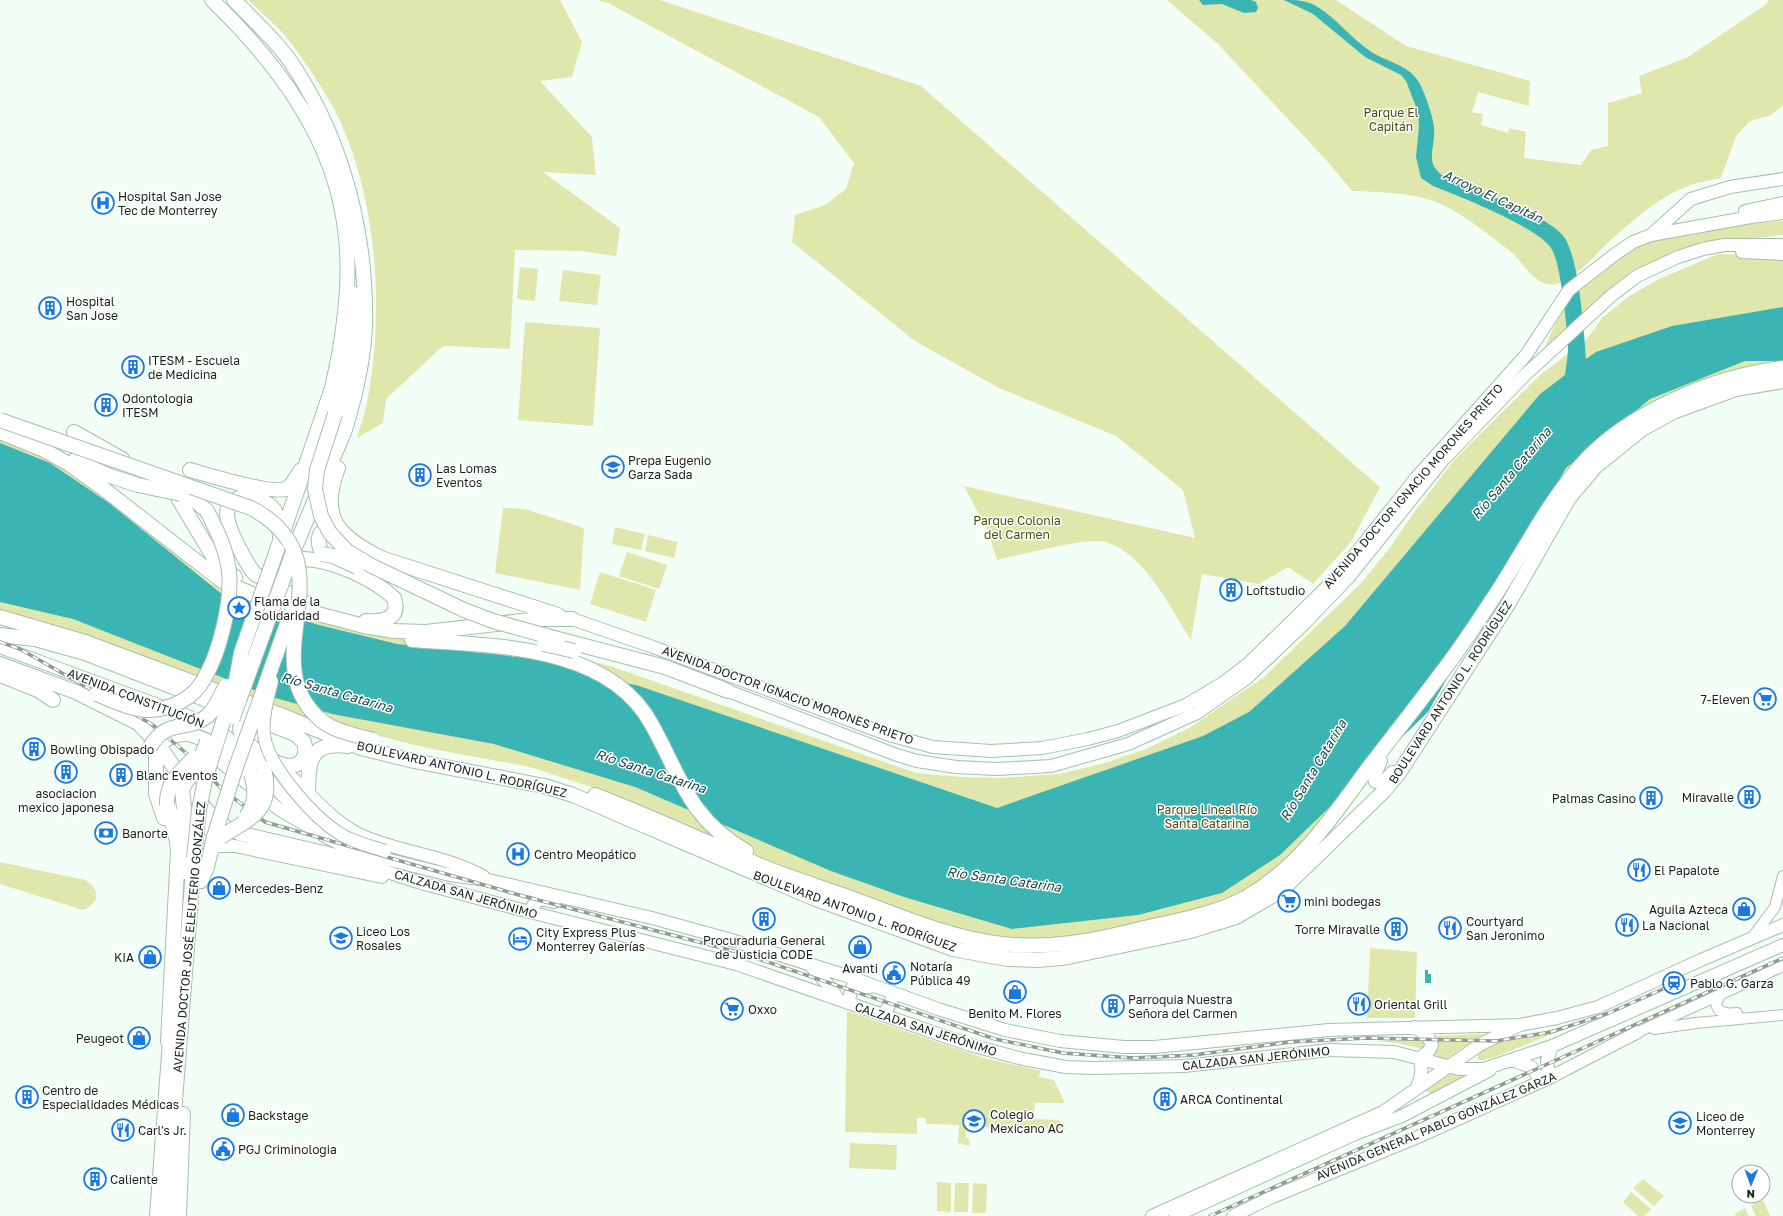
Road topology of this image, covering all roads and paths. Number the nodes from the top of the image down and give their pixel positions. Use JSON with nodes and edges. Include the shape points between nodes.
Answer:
{"nodes":[{"id":1,"x":212,"y":0,"type":"edge"},
{"id":2,"x":234,"y":0,"type":"edge"},
{"id":3,"x":1783,"y":179,"type":"edge"},
{"id":4,"x":1783,"y":203,"type":"edge"},
{"id":5,"x":1783,"y":213,"type":"edge"},
{"id":6,"x":1713,"y":224,"type":"junction"},
{"id":7,"x":1651,"y":235,"type":"junction"},
{"id":8,"x":1783,"y":245,"type":"edge"},
{"id":9,"x":1703,"y":249,"type":"junction"},
{"id":10,"x":1783,"y":254,"type":"edge"},
{"id":11,"x":347,"y":264,"type":"junction"},
{"id":12,"x":1783,"y":368,"type":"edge"},
{"id":13,"x":1783,"y":381,"type":"edge"},
{"id":14,"x":0,"y":420,"type":"edge"},
{"id":15,"x":347,"y":425,"type":"junction"},
{"id":16,"x":0,"y":432,"type":"edge"},
{"id":17,"x":74,"y":432,"type":"dead end"},
{"id":18,"x":44,"y":450,"type":"junction"},
{"id":19,"x":308,"y":460,"type":"junction"},
{"id":20,"x":136,"y":467,"type":"dead end"},
{"id":21,"x":250,"y":495,"type":"junction"},
{"id":22,"x":180,"y":496,"type":"junction"},
{"id":23,"x":336,"y":526,"type":"junction"},
{"id":24,"x":279,"y":545,"type":"junction"},
{"id":25,"x":322,"y":554,"type":"junction"},
{"id":26,"x":298,"y":557,"type":"junction"},
{"id":27,"x":301,"y":584,"type":"junction"},
{"id":28,"x":268,"y":601,"type":"junction"},
{"id":29,"x":0,"y":617,"type":"edge"},
{"id":30,"x":336,"y":619,"type":"junction"},
{"id":31,"x":572,"y":619,"type":"junction"},
{"id":32,"x":0,"y":634,"type":"edge"},
{"id":33,"x":0,"y":646,"type":"edge"},
{"id":34,"x":278,"y":649,"type":"junction"},
{"id":35,"x":85,"y":653,"type":"junction"},
{"id":36,"x":241,"y":653,"type":"junction"},
{"id":37,"x":0,"y":656,"type":"edge"},
{"id":38,"x":125,"y":658,"type":"junction"},
{"id":39,"x":0,"y":664,"type":"edge"},
{"id":40,"x":0,"y":675,"type":"edge"},
{"id":41,"x":154,"y":681,"type":"junction"},
{"id":42,"x":246,"y":683,"type":"junction"},
{"id":43,"x":226,"y":686,"type":"junction"},
{"id":44,"x":728,"y":691,"type":"junction"},
{"id":45,"x":53,"y":700,"type":"dead end"},
{"id":46,"x":149,"y":701,"type":"junction"},
{"id":47,"x":1394,"y":732,"type":"junction"},
{"id":48,"x":179,"y":735,"type":"junction"},
{"id":49,"x":367,"y":744,"type":"junction"},
{"id":50,"x":933,"y":747,"type":"junction"},
{"id":51,"x":204,"y":748,"type":"junction"},
{"id":52,"x":155,"y":749,"type":"junction"},
{"id":53,"x":235,"y":756,"type":"junction"},
{"id":54,"x":1410,"y":756,"type":"junction"},
{"id":55,"x":917,"y":761,"type":"junction"},
{"id":56,"x":268,"y":765,"type":"junction"},
{"id":57,"x":942,"y":765,"type":"junction"},
{"id":58,"x":308,"y":794,"type":"junction"},
{"id":59,"x":239,"y":825,"type":"junction"},
{"id":60,"x":324,"y":836,"type":"junction"},
{"id":61,"x":209,"y":848,"type":"junction"},
{"id":62,"x":177,"y":860,"type":"junction"},
{"id":63,"x":369,"y":866,"type":"junction"},
{"id":64,"x":466,"y":876,"type":"junction"},
{"id":65,"x":1783,"y":876,"type":"edge"},
{"id":66,"x":409,"y":880,"type":"junction"},
{"id":67,"x":493,"y":881,"type":"junction"},
{"id":68,"x":818,"y":886,"type":"junction"},
{"id":69,"x":619,"y":911,"type":"junction"},
{"id":70,"x":530,"y":912,"type":"junction"},
{"id":71,"x":1783,"y":925,"type":"edge"},
{"id":72,"x":181,"y":932,"type":"junction"},
{"id":73,"x":1783,"y":937,"type":"edge"},
{"id":74,"x":1752,"y":938,"type":"junction"},
{"id":75,"x":1783,"y":945,"type":"edge"},
{"id":76,"x":808,"y":964,"type":"junction"},
{"id":77,"x":1783,"y":966,"type":"edge"},
{"id":78,"x":1735,"y":968,"type":"junction"},
{"id":79,"x":877,"y":987,"type":"junction"},
{"id":80,"x":890,"y":992,"type":"junction"},
{"id":81,"x":1720,"y":995,"type":"junction"},
{"id":82,"x":843,"y":1001,"type":"junction"},
{"id":83,"x":1783,"y":1009,"type":"edge"},
{"id":84,"x":883,"y":1015,"type":"junction"},
{"id":85,"x":1783,"y":1015,"type":"edge"},
{"id":86,"x":1520,"y":1025,"type":"junction"},
{"id":87,"x":1414,"y":1027,"type":"junction"},
{"id":88,"x":1638,"y":1032,"type":"junction"},
{"id":89,"x":168,"y":1041,"type":"junction"},
{"id":90,"x":1552,"y":1046,"type":"junction"},
{"id":91,"x":1475,"y":1048,"type":"junction"},
{"id":92,"x":1419,"y":1058,"type":"junction"},
{"id":93,"x":178,"y":1059,"type":"junction"},
{"id":94,"x":1512,"y":1060,"type":"junction"},
{"id":95,"x":1448,"y":1066,"type":"junction"},
{"id":96,"x":1498,"y":1066,"type":"junction"},
{"id":97,"x":1480,"y":1069,"type":"junction"},
{"id":98,"x":1546,"y":1080,"type":"junction"},
{"id":99,"x":1416,"y":1089,"type":"junction"},
{"id":100,"x":1424,"y":1104,"type":"junction"},
{"id":101,"x":155,"y":1216,"type":"edge"},
{"id":102,"x":166,"y":1216,"type":"edge"},
{"id":103,"x":179,"y":1216,"type":"edge"},
{"id":104,"x":1152,"y":1216,"type":"edge"},
{"id":105,"x":1175,"y":1216,"type":"edge"},
{"id":106,"x":1233,"y":1216,"type":"edge"}],
"edges":[{"from":1,"to":11,"type":"highway","via":[[259,48],[281,76],[316,135],[340,204],[346,238]]},
{"from":2,"to":15,"type":"highway","via":[[273,40],[296,69],[329,132],[350,196],[360,256],[365,324],[359,375]]},
{"from":3,"to":7,"type":"main road","via":[[1730,187],[1691,199]]},
{"from":4,"to":6,"type":"main road","via":[[1733,213]]},
{"from":5,"to":6,"type":"main road","name":"AVENIDA DOCTOR IGNACIO MORONES PRIETO"},
{"from":6,"to":7,"type":"main road","name":"AVENIDA DOCTOR IGNACIO MORONES PRIETO"},
{"from":7,"to":50,"type":"main road","name":"AVENIDA DOCTOR IGNACIO MORONES PRIETO","via":[[1633,242],[1570,290],[1526,355],[1416,478],[1337,577],[1248,663],[1223,683],[1186,705],[1150,720],[1057,747],[990,751]]},
{"from":8,"to":9,"type":"main road","name":"AVENIDA DOCTOR IGNACIO MORONES PRIETO","via":[[1724,245]]},
{"from":9,"to":10,"type":"main road"},
{"from":9,"to":57,"type":"main road","name":"AVENIDA DOCTOR IGNACIO MORONES PRIETO","via":[[1678,257],[1637,276],[1539,361],[1443,460],[1343,584],[1271,656],[1223,696],[1197,713],[1151,735],[1110,750],[1051,766],[997,769]]},
{"from":11,"to":19,"type":"highway","via":[[346,297],[338,362]]},
{"from":11,"to":44,"type":"highway","bridge":true,"via":[[355,308],[352,356],[316,470],[315,489],[321,516],[330,533],[346,551],[464,610],[493,621],[665,667]]},
{"from":12,"to":47,"type":"highway","name":"BOULEVARD ANTONIO L. RODRÍGUEZ","via":[[1751,372],[1691,391],[1623,430],[1584,462],[1569,480],[1444,671]]},
{"from":13,"to":54,"type":"highway","name":"BOULEVARD ANTONIO L. RODRÍGUEZ","via":[[1736,389],[1673,412],[1642,430],[1595,467],[1569,498],[1507,606]]},
{"from":14,"to":27,"type":"highway","bridge":true,"via":[[260,512],[277,526],[291,544],[298,560]]},
{"from":15,"to":23,"type":"highway","via":[[342,457],[332,484],[330,501]]},
{"from":15,"to":26,"type":"highway","name":"AVENIDA DOCTOR JOSÉ ELEUTERIO GONZÁLEZ"},
{"from":16,"to":18,"type":"highway","name":"AVENIDA DOCTOR IGNACIO MORONES PRIETO"},
{"from":17,"to":20,"type":"highway"},
{"from":18,"to":22,"type":"highway","bridge":true,"via":[[138,485]]},
{"from":18,"to":28,"type":"highway","name":"AVENIDA DOCTOR IGNACIO MORONES PRIETO","via":[[104,489],[222,581]]},
{"from":19,"to":21,"type":"highway","via":[[293,483],[281,490],[261,488],[190,470],[206,482]]},
{"from":19,"to":24,"type":"highway","name":"AVENIDA DOCTOR JOSÉ ELEUTERIO GONZÁLEZ"},
{"from":21,"to":24,"type":"highway","via":[[275,509],[278,515]]},
{"from":21,"to":30,"type":"highway","via":[[235,499],[227,513],[230,529],[248,567],[255,574]]},
{"from":22,"to":28,"type":"highway","via":[[214,558],[225,570]]},
{"from":22,"to":37,"type":"highway","bridge":true,"via":[[190,496],[207,511],[224,545],[229,572],[228,609],[204,680],[186,699],[172,707],[135,709]]},
{"from":23,"to":25,"type":"highway","via":[[324,529],[320,533]]},
{"from":23,"to":31,"type":"highway","via":[[362,548],[381,558]]},
{"from":24,"to":36,"type":"highway","name":"AVENIDA DOCTOR JOSÉ ELEUTERIO GONZÁLEZ","bridge":true},
{"from":25,"to":26,"type":"highway"},
{"from":25,"to":30,"type":"highway","via":[[390,594],[396,607],[394,614],[383,621]]},
{"from":25,"to":44,"type":"highway","bridge":true,"via":[[344,560],[459,618],[490,629],[652,670],[714,690]]},
{"from":26,"to":42,"type":"highway","name":"AVENIDA DOCTOR JOSÉ ELEUTERIO GONZÁLEZ","bridge":true,"via":[[281,587]]},
{"from":27,"to":34,"type":"highway","bridge":true},
{"from":27,"to":49,"type":"highway","bridge":true,"via":[[292,660],[295,679],[305,702],[322,721]]},
{"from":28,"to":30,"type":"highway","name":"AVENIDA DOCTOR IGNACIO MORONES PRIETO"},
{"from":29,"to":38,"type":"highway","via":[[55,632]]},
{"from":30,"to":31,"type":"highway","name":"AVENIDA DOCTOR IGNACIO MORONES PRIETO","via":[[395,631],[426,632],[540,619]]},
{"from":30,"to":68,"type":"highway","via":[[348,626],[383,635],[553,656],[572,661],[607,677],[625,690],[652,723],[680,784],[692,803],[719,833],[766,862],[798,874]]},
{"from":31,"to":50,"type":"main road","name":"AVENIDA DOCTOR IGNACIO MORONES PRIETO","via":[[889,735]]},
{"from":32,"to":35,"type":"highway","name":"AVENIDA CONSTITUCIÓN","via":[[35,639]]},
{"from":33,"to":46,"type":"main road","name":"AVENIDA CONSTITUCIÓN"},
{"from":34,"to":61,"type":"highway","bridge":true},
{"from":34,"to":64,"type":"main road","bridge":true,"via":[[264,736],[271,758],[302,800],[332,828],[354,841],[453,869]]},
{"from":35,"to":38,"type":"highway"},
{"from":35,"to":41,"type":"highway","name":"AVENIDA CONSTITUCIÓN"},
{"from":36,"to":43,"type":"highway","bridge":true},
{"from":36,"to":61,"type":"highway","name":"AVENIDA DOCTOR JOSÉ ELEUTERIO GONZÁLEZ","bridge":true,"via":[[236,680],[205,780],[199,816]]},
{"from":38,"to":41,"type":"highway"},
{"from":38,"to":49,"type":"highway","name":"BOULEVARD ANTONIO L. RODRÍGUEZ","via":[[323,732]]},
{"from":39,"to":52,"type":"highway","via":[[76,692],[120,713],[138,723]]},
{"from":40,"to":45,"type":"highway","via":[[38,690]]},
{"from":41,"to":56,"type":"highway","name":"AVENIDA CONSTITUCIÓN","via":[[296,734],[304,742],[305,754],[301,761],[292,766]]},
{"from":42,"to":56,"type":"highway","bridge":true,"via":[[240,728],[242,738]]},
{"from":42,"to":61,"type":"highway","name":"AVENIDA DOCTOR JOSÉ ELEUTERIO GONZÁLEZ","bridge":true,"via":[[214,778],[205,828]]},
{"from":43,"to":51,"type":"highway","bridge":true},
{"from":43,"to":52,"type":"highway","bridge":true,"via":[[205,718],[163,732],[154,740]]},
{"from":44,"to":55,"type":"main road","name":"AVENIDA DOCTOR IGNACIO MORONES PRIETO","via":[[846,737]]},
{"from":46,"to":53,"type":"main road","via":[[224,746]]},
{"from":46,"to":60,"type":"main road","name":"AVENIDA CONSTITUCIÓN","via":[[202,722],[234,742],[252,758],[278,791]]},
{"from":47,"to":54,"type":"highway","via":[[1374,779],[1384,782]]},
{"from":47,"to":68,"type":"highway","name":"BOULEVARD ANTONIO L. RODRÍGUEZ","via":[[1330,821],[1300,856],[1268,883],[1243,899],[1212,912],[1117,935],[1077,942],[1030,945],[1000,943],[954,934]]},
{"from":48,"to":52,"type":"highway","via":[[169,738]]},
{"from":48,"to":53,"type":"highway","via":[[188,734]]},
{"from":48,"to":60,"type":"main road","via":[[194,740],[280,810]]},
{"from":49,"to":54,"type":"highway","name":"BOULEVARD ANTONIO L. RODRÍGUEZ","via":[[421,762],[544,786],[573,795],[768,880],[952,949],[1008,959],[1037,960],[1097,952],[1187,932],[1236,917],[1282,890],[1377,800]]},
{"from":49,"to":58,"type":"highway","via":[[332,744],[319,750],[312,757],[308,768]]},
{"from":49,"to":68,"type":"highway","name":"BOULEVARD ANTONIO L. RODRÍGUEZ","via":[[550,778],[629,808],[768,869]]},
{"from":50,"to":55,"type":"main road"},
{"from":50,"to":57,"type":"main road"},
{"from":51,"to":62,"type":"highway","bridge":true,"via":[[173,780],[168,792],[167,805],[177,840]]},
{"from":51,"to":63,"type":"highway","bridge":true,"via":[[201,758],[182,789],[184,808],[201,824],[231,839]]},
{"from":52,"to":62,"type":"highway","via":[[156,794]]},
{"from":52,"to":63,"type":"highway","via":[[205,809],[227,828],[249,836]]},
{"from":52,"to":72,"type":"highway","via":[[185,825]]},
{"from":53,"to":59,"type":"highway","bridge":true,"via":[[251,774],[255,787],[255,797],[248,814]]},
{"from":55,"to":57,"type":"main road","name":"AVENIDA DOCTOR IGNACIO MORONES PRIETO"},
{"from":56,"to":58,"type":"main road"},
{"from":56,"to":59,"type":"highway","bridge":true,"via":[[265,800],[252,817]]},
{"from":58,"to":67,"type":"main road","via":[[325,812],[364,837],[460,865]]},
{"from":59,"to":61,"type":"highway","bridge":true},
{"from":60,"to":64,"type":"main road","name":"AVENIDA CONSTITUCIÓN","via":[[372,856],[450,875]]},
{"from":61,"to":66,"type":"main road","via":[[235,846]]},
{"from":61,"to":93,"type":"highway","name":"AVENIDA DOCTOR JOSÉ ELEUTERIO GONZÁLEZ"},
{"from":61,"to":103,"type":"highway","name":"AVENIDA DOCTOR JOSÉ ELEUTERIO GONZÁLEZ","via":[[201,881],[183,1115]]},
{"from":62,"to":89,"type":"highway"},
{"from":63,"to":66,"type":"main road","name":"CALZADA SAN JERÓNIMO"},
{"from":64,"to":67,"type":"main road","name":"CALZADA SAN JERÓNIMO"},
{"from":65,"to":74,"type":"main road","via":[[1775,907]]},
{"from":66,"to":70,"type":"main road","name":"CALZADA SAN JERÓNIMO"},
{"from":67,"to":69,"type":"main road","name":"CALZADA SAN JERÓNIMO"},
{"from":69,"to":70,"type":"main road","via":[[605,915],[544,899],[536,902]]},
{"from":69,"to":76,"type":"main road","name":"CALZADA SAN JERÓNIMO","via":[[728,939]]},
{"from":70,"to":82,"type":"main road","name":"CALZADA SAN JERÓNIMO","via":[[736,964]]},
{"from":71,"to":74,"type":"main road"},
{"from":72,"to":89,"type":"highway"},
{"from":72,"to":93,"type":"highway","via":[[174,1048]]},
{"from":73,"to":78,"type":"main road","via":[[1747,955]]},
{"from":74,"to":86,"type":"main road","via":[[1598,1007]]},
{"from":75,"to":78,"type":"main road"},
{"from":76,"to":79,"type":"main road","name":"CALZADA SAN JERÓNIMO"},
{"from":76,"to":82,"type":"main road"},
{"from":77,"to":81,"type":"main road"},
{"from":78,"to":90,"type":"main road"},
{"from":79,"to":80,"type":"main road","name":"CALZADA SAN JERÓNIMO"},
{"from":79,"to":82,"type":"main road","via":[[852,988]]},
{"from":80,"to":84,"type":"main road","via":[[892,1001]]},
{"from":80,"to":87,"type":"main road","name":"CALZADA SAN JERÓNIMO","via":[[1005,1030],[1102,1046],[1154,1047],[1329,1030]]},
{"from":81,"to":83,"type":"main road","via":[[1716,1003],[1724,1013]]},
{"from":81,"to":88,"type":"main road"},
{"from":82,"to":84,"type":"main road","name":"CALZADA SAN JERÓNIMO"},
{"from":84,"to":92,"type":"main road","name":"CALZADA SAN JERÓNIMO","via":[[970,1045],[1066,1067],[1184,1066],[1330,1050],[1394,1052]]},
{"from":85,"to":88,"type":"main road","via":[[1696,1023]]},
{"from":86,"to":87,"type":"main road","name":"CALZADA SAN JERÓNIMO"},
{"from":86,"to":91,"type":"main road"},
{"from":87,"to":92,"type":"main road","via":[[1428,1037],[1432,1045],[1428,1052]]},
{"from":88,"to":98,"type":"main road","name":"AVENIDA GENERAL PABLO GONZÁLEZ GARZA"},
{"from":89,"to":101,"type":"main road","name":"AVENIDA DOCTOR JOSÉ ELEUTERIO GONZÁLEZ"},
{"from":90,"to":94,"type":"main road"},
{"from":90,"to":98,"type":"main road","via":[[1547,1061]]},
{"from":91,"to":95,"type":"main road"},
{"from":91,"to":97,"type":"main road","via":[[1473,1060]]},
{"from":92,"to":95,"type":"main road","name":"CALZADA SAN JERÓNIMO"},
{"from":92,"to":99,"type":"main road","via":[[1422,1070]]},
{"from":93,"to":102,"type":"highway","name":"AVENIDA DOCTOR JOSÉ ELEUTERIO GONZÁLEZ"},
{"from":94,"to":96,"type":"main road"},
{"from":94,"to":98,"type":"main road","via":[[1532,1067]]},
{"from":95,"to":97,"type":"main road","name":"CALZADA SAN JERÓNIMO"},
{"from":95,"to":99,"type":"main road"},
{"from":96,"to":97,"type":"main road","name":"CALZADA SAN JERÓNIMO"},
{"from":96,"to":100,"type":"main road","name":"AVENIDA GENERAL PABLO GONZÁLEZ GARZA"},
{"from":98,"to":106,"type":"main road","name":"AVENIDA GENERAL PABLO GONZÁLEZ GARZA"},
{"from":99,"to":100,"type":"main road","via":[[1424,1095]]},
{"from":99,"to":104,"type":"main road","via":[[1383,1112]]},
{"from":100,"to":105,"type":"main road","name":"AVENIDA GENERAL PABLO GONZÁLEZ GARZA"}]}
